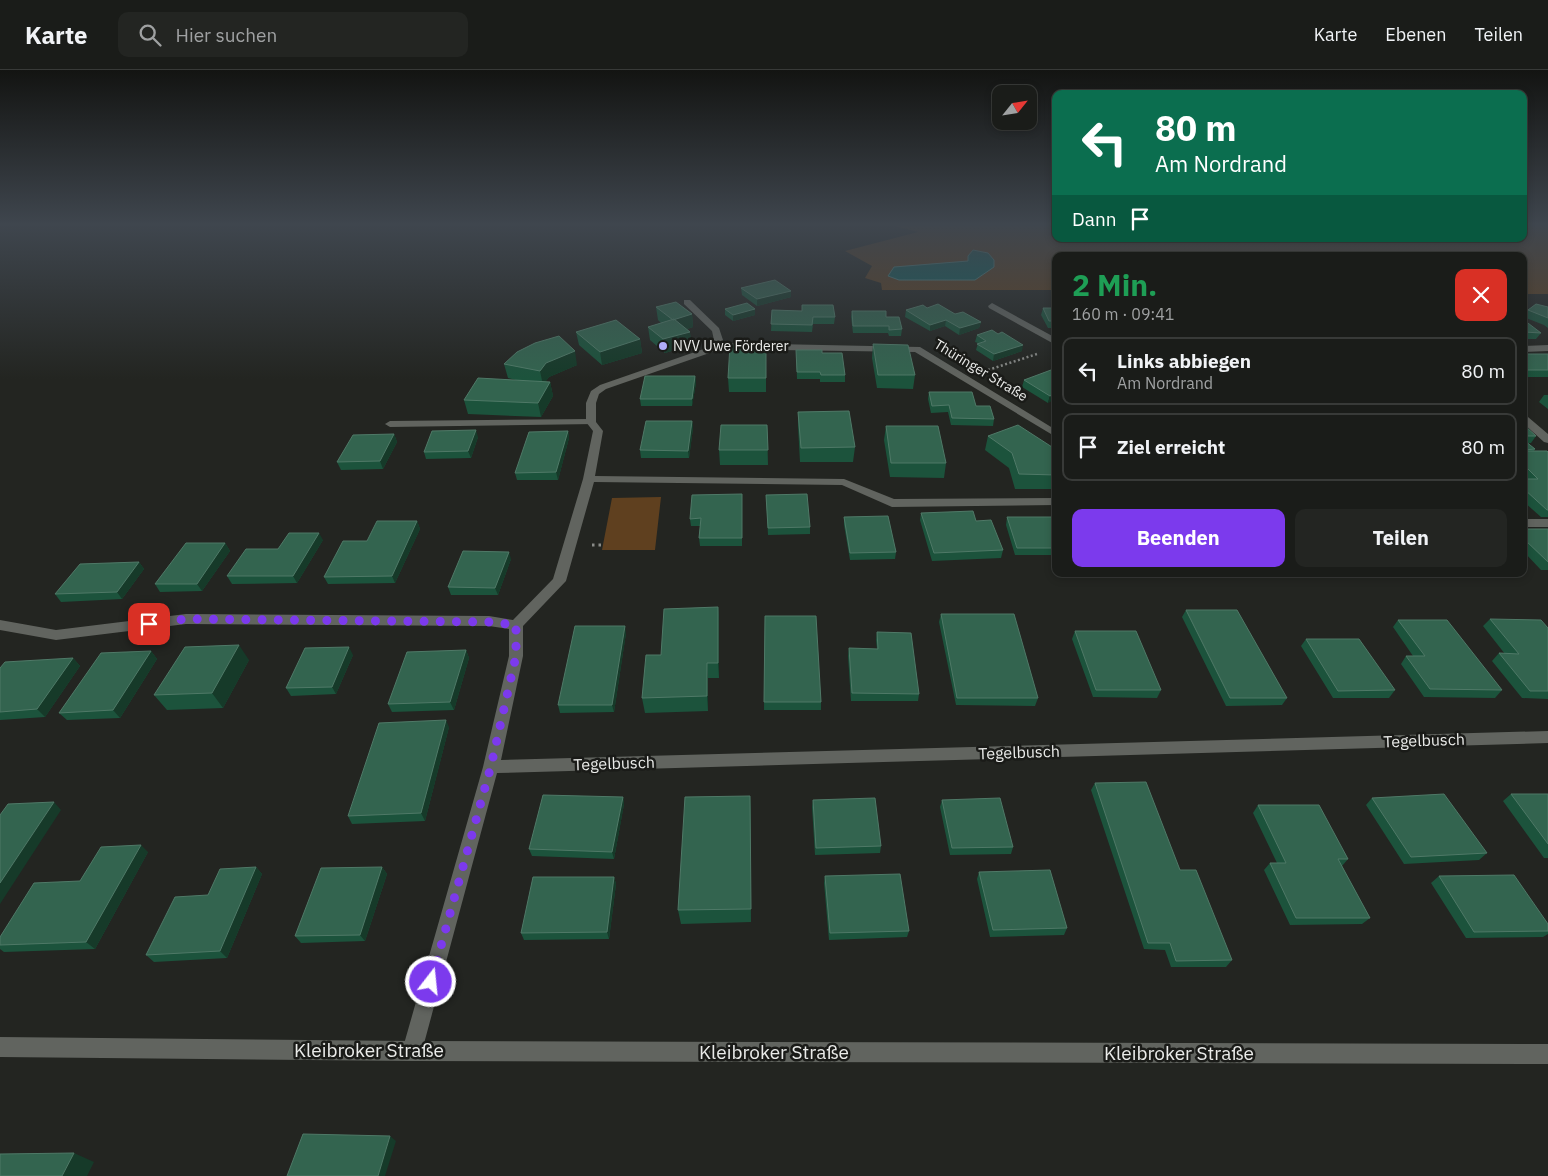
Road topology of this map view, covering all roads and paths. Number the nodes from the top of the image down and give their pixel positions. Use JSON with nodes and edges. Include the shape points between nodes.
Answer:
{"nodes":[{"id":1,"x":687,"y":302,"type":"dead end"},
{"id":2,"x":992,"y":306,"type":"dead end"},
{"id":3,"x":1052,"y":340,"type":"edge"},
{"id":4,"x":720,"y":346,"type":"junction"},
{"id":5,"x":1548,"y":348,"type":"edge"},
{"id":6,"x":1527,"y":349,"type":"edge"},
{"id":7,"x":1038,"y":353,"type":"dead end"},
{"id":8,"x":967,"y":377,"type":"junction"},
{"id":9,"x":592,"y":422,"type":"junction"},
{"id":10,"x":1527,"y":422,"type":"edge"},
{"id":11,"x":390,"y":424,"type":"dead end"},
{"id":12,"x":1052,"y":431,"type":"edge"},
{"id":13,"x":1548,"y":440,"type":"edge"},
{"id":14,"x":589,"y":479,"type":"junction"},
{"id":15,"x":1052,"y":502,"type":"edge"},
{"id":16,"x":1527,"y":523,"type":"edge"},
{"id":17,"x":1548,"y":523,"type":"edge"},
{"id":18,"x":0,"y":625,"type":"edge"},
{"id":19,"x":516,"y":625,"type":"junction"},
{"id":20,"x":1548,"y":737,"type":"edge"},
{"id":21,"x":491,"y":766,"type":"junction"},
{"id":22,"x":0,"y":1047,"type":"edge"},
{"id":23,"x":412,"y":1051,"type":"junction"},
{"id":24,"x":1548,"y":1054,"type":"edge"}],
"edges":[{"from":1,"to":4,"type":"street","via":[[716,330]]},
{"from":2,"to":3,"type":"street"},
{"from":4,"to":8,"type":"street","name":"Thüringer Straße","via":[[917,349]]},
{"from":4,"to":9,"type":"street","name":"Thüringer Straße","via":[[603,387],[595,393],[591,403]]},
{"from":5,"to":6,"type":"street"},
{"from":7,"to":8,"type":"path"},
{"from":8,"to":12,"type":"street","name":"Thüringer Straße"},
{"from":9,"to":11,"type":"street"},
{"from":9,"to":14,"type":"street","name":"Thüringer Straße","via":[[598,431]]},
{"from":10,"to":13,"type":"street"},
{"from":14,"to":15,"type":"street","via":[[844,482],[892,503]]},
{"from":14,"to":19,"type":"street","name":"Thüringer Straße","via":[[558,581]]},
{"from":16,"to":17,"type":"street"},
{"from":18,"to":19,"type":"street","via":[[56,635],[186,619],[489,622]]},
{"from":19,"to":21,"type":"street","via":[[516,656]]},
{"from":20,"to":21,"type":"street","name":"Tegelbusch"},
{"from":21,"to":23,"type":"street"},
{"from":22,"to":23,"type":"street","name":"Kleibroker Straße"},
{"from":23,"to":24,"type":"street","name":"Kleibroker Straße"}]}
